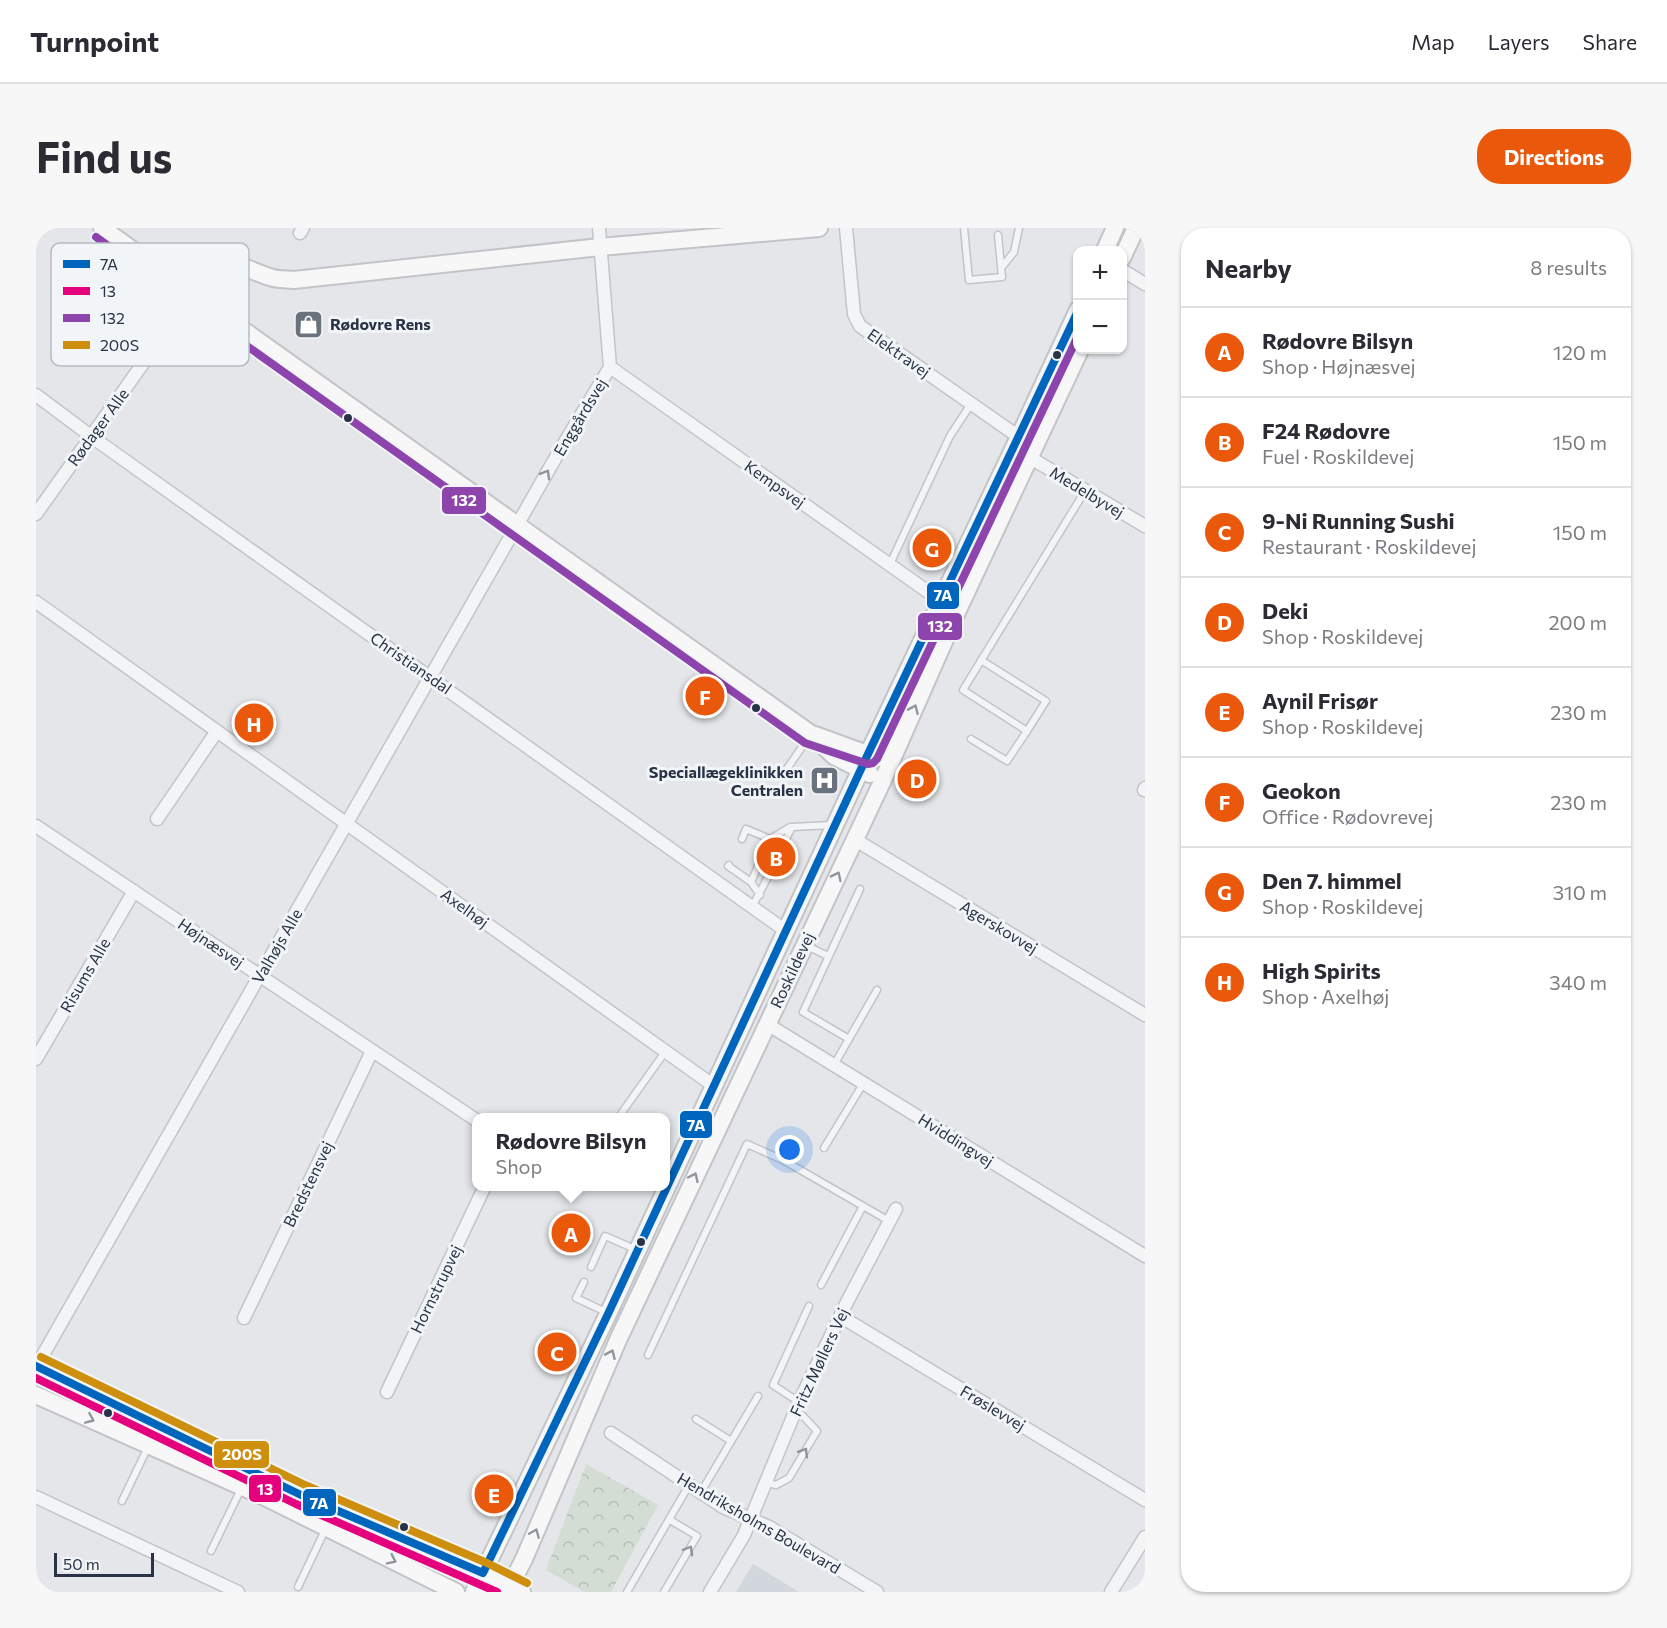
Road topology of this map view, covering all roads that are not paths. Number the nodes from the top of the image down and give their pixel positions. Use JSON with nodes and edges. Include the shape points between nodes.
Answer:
{"nodes":[{"id":1,"x":102,"y":228,"type":"edge"},
{"id":2,"x":598,"y":228,"type":"edge"},
{"id":3,"x":819,"y":228,"type":"edge"},
{"id":4,"x":846,"y":228,"type":"edge"},
{"id":5,"x":964,"y":228,"type":"edge"},
{"id":6,"x":1019,"y":228,"type":"edge"},
{"id":7,"x":1115,"y":228,"type":"edge"},
{"id":8,"x":1136,"y":228,"type":"edge"},
{"id":9,"x":998,"y":235,"type":"dead end"},
{"id":10,"x":123,"y":243,"type":"edge"},
{"id":11,"x":1107,"y":246,"type":"edge"},
{"id":12,"x":600,"y":247,"type":"junction"},
{"id":13,"x":1127,"y":247,"type":"edge"},
{"id":14,"x":249,"y":268,"type":"edge"},
{"id":15,"x":1001,"y":268,"type":"junction"},
{"id":16,"x":1127,"y":273,"type":"edge"},
{"id":17,"x":1145,"y":284,"type":"edge"},
{"id":18,"x":1073,"y":319,"type":"edge"},
{"id":19,"x":249,"y":334,"type":"edge"},
{"id":20,"x":1078,"y":354,"type":"edge"},
{"id":21,"x":141,"y":366,"type":"edge"},
{"id":22,"x":610,"y":367,"type":"junction"},
{"id":23,"x":36,"y":395,"type":"edge"},
{"id":24,"x":971,"y":404,"type":"junction"},
{"id":25,"x":91,"y":437,"type":"junction"},
{"id":26,"x":1019,"y":437,"type":"junction"},
{"id":27,"x":1029,"y":457,"type":"junction"},
{"id":28,"x":1086,"y":491,"type":"junction"},
{"id":29,"x":36,"y":514,"type":"edge"},
{"id":30,"x":517,"y":525,"type":"junction"},
{"id":31,"x":1145,"y":526,"type":"edge"},
{"id":32,"x":889,"y":565,"type":"junction"},
{"id":33,"x":941,"y":601,"type":"junction"},
{"id":34,"x":36,"y":602,"type":"edge"},
{"id":35,"x":981,"y":660,"type":"junction"},
{"id":36,"x":431,"y":677,"type":"junction"},
{"id":37,"x":217,"y":731,"type":"junction"},
{"id":38,"x":1027,"y":731,"type":"junction"},
{"id":39,"x":811,"y":734,"type":"junction"},
{"id":40,"x":971,"y":739,"type":"dead end"},
{"id":41,"x":868,"y":754,"type":"junction"},
{"id":42,"x":890,"y":762,"type":"junction"},
{"id":43,"x":860,"y":770,"type":"junction"},
{"id":44,"x":784,"y":773,"type":"dead end"},
{"id":45,"x":883,"y":780,"type":"junction"},
{"id":46,"x":157,"y":819,"type":"dead end"},
{"id":47,"x":347,"y":823,"type":"junction"},
{"id":48,"x":835,"y":825,"type":"junction"},
{"id":49,"x":36,"y":826,"type":"edge"},
{"id":50,"x":792,"y":827,"type":"junction"},
{"id":51,"x":742,"y":839,"type":"dead end"},
{"id":52,"x":770,"y":839,"type":"junction"},
{"id":53,"x":786,"y":839,"type":"dead end"},
{"id":54,"x":854,"y":839,"type":"junction"},
{"id":55,"x":729,"y":864,"type":"dead end"},
{"id":56,"x":769,"y":875,"type":"dead end"},
{"id":57,"x":751,"y":882,"type":"junction"},
{"id":58,"x":860,"y":889,"type":"dead end"},
{"id":59,"x":135,"y":891,"type":"junction"},
{"id":60,"x":759,"y":895,"type":"junction"},
{"id":61,"x":752,"y":907,"type":"junction"},
{"id":62,"x":786,"y":931,"type":"junction"},
{"id":63,"x":804,"y":944,"type":"junction"},
{"id":64,"x":828,"y":956,"type":"junction"},
{"id":65,"x":260,"y":975,"type":"junction"},
{"id":66,"x":877,"y":990,"type":"dead end"},
{"id":67,"x":1145,"y":1015,"type":"edge"},
{"id":68,"x":767,"y":1024,"type":"junction"},
{"id":69,"x":849,"y":1039,"type":"junction"},
{"id":70,"x":372,"y":1051,"type":"junction"},
{"id":71,"x":665,"y":1052,"type":"junction"},
{"id":72,"x":36,"y":1059,"type":"edge"},
{"id":73,"x":834,"y":1065,"type":"junction"},
{"id":74,"x":864,"y":1083,"type":"junction"},
{"id":75,"x":714,"y":1086,"type":"junction"},
{"id":76,"x":622,"y":1113,"type":"edge"},
{"id":77,"x":472,"y":1116,"type":"edge"},
{"id":78,"x":824,"y":1148,"type":"dead end"},
{"id":79,"x":670,"y":1182,"type":"edge"},
{"id":80,"x":483,"y":1191,"type":"edge"},
{"id":81,"x":666,"y":1191,"type":"edge"},
{"id":82,"x":862,"y":1206,"type":"junction"},
{"id":83,"x":896,"y":1209,"type":"dead end"},
{"id":84,"x":889,"y":1221,"type":"junction"},
{"id":85,"x":638,"y":1251,"type":"junction"},
{"id":86,"x":1145,"y":1256,"type":"edge"},
{"id":87,"x":591,"y":1267,"type":"dead end"},
{"id":88,"x":584,"y":1282,"type":"dead end"},
{"id":89,"x":820,"y":1285,"type":"dead end"},
{"id":90,"x":809,"y":1306,"type":"dead end"},
{"id":91,"x":609,"y":1314,"type":"junction"},
{"id":92,"x":840,"y":1316,"type":"junction"},
{"id":93,"x":244,"y":1318,"type":"dead end"},
{"id":94,"x":648,"y":1355,"type":"dead end"},
{"id":95,"x":36,"y":1366,"type":"edge"},
{"id":96,"x":387,"y":1392,"type":"dead end"},
{"id":97,"x":36,"y":1395,"type":"edge"},
{"id":98,"x":758,"y":1395,"type":"dead end"},
{"id":99,"x":797,"y":1407,"type":"junction"},
{"id":100,"x":696,"y":1419,"type":"dead end"},
{"id":101,"x":611,"y":1433,"type":"dead end"},
{"id":102,"x":731,"y":1441,"type":"junction"},
{"id":103,"x":150,"y":1444,"type":"junction"},
{"id":104,"x":767,"y":1483,"type":"junction"},
{"id":105,"x":689,"y":1485,"type":"junction"},
{"id":106,"x":242,"y":1486,"type":"junction"},
{"id":107,"x":701,"y":1493,"type":"junction"},
{"id":108,"x":36,"y":1497,"type":"edge"},
{"id":109,"x":1145,"y":1500,"type":"edge"},
{"id":110,"x":122,"y":1501,"type":"dead end"},
{"id":111,"x":670,"y":1520,"type":"junction"},
{"id":112,"x":751,"y":1520,"type":"junction"},
{"id":113,"x":326,"y":1528,"type":"junction"},
{"id":114,"x":1145,"y":1537,"type":"edge"},
{"id":115,"x":211,"y":1551,"type":"dead end"},
{"id":116,"x":483,"y":1573,"type":"junction"},
{"id":117,"x":298,"y":1587,"type":"dead end"},
{"id":118,"x":513,"y":1590,"type":"edge"},
{"id":119,"x":238,"y":1592,"type":"edge"},
{"id":120,"x":456,"y":1592,"type":"edge"},
{"id":121,"x":474,"y":1592,"type":"edge"},
{"id":122,"x":627,"y":1592,"type":"edge"},
{"id":123,"x":664,"y":1592,"type":"edge"},
{"id":124,"x":710,"y":1592,"type":"edge"},
{"id":125,"x":877,"y":1592,"type":"edge"},
{"id":126,"x":1111,"y":1592,"type":"edge"}],
"edges":[{"from":1,"to":10,"type":"main road"},
{"from":2,"to":12,"type":"street","name":"Enggårdsvej"},
{"from":3,"to":12,"type":"main road"},
{"from":4,"to":24,"type":"street","name":"Elektravej","via":[[854,314],[860,326]]},
{"from":5,"to":15,"type":"lane","via":[[969,280],[1002,277]]},
{"from":6,"to":15,"type":"lane","via":[[1014,252]]},
{"from":7,"to":11,"type":"main road"},
{"from":8,"to":13,"type":"main road"},
{"from":9,"to":15,"type":"lane"},
{"from":12,"to":14,"type":"main road","via":[[294,280],[272,278]]},
{"from":12,"to":22,"type":"street","name":"Enggårdsvej"},
{"from":16,"to":17,"type":"street"},
{"from":18,"to":26,"type":"main road","name":"Roskildevej"},
{"from":19,"to":30,"type":"main road"},
{"from":20,"to":27,"type":"main road","name":"Roskildevej"},
{"from":21,"to":25,"type":"street","name":"Rødager Alle"},
{"from":30,"to":22,"type":"street","name":"Enggårdsvej","one_way":true},
{"from":22,"to":32,"type":"street","name":"Kempsvej"},
{"from":23,"to":25,"type":"street","name":"Christiansdal"},
{"from":24,"to":26,"type":"street","name":"Elektravej"},
{"from":24,"to":32,"type":"lane","via":[[950,436]]},
{"from":25,"to":29,"type":"street","name":"Rødager Alle"},
{"from":25,"to":36,"type":"street","name":"Christiansdal"},
{"from":26,"to":33,"type":"main road","name":"Roskildevej"},
{"from":27,"to":28,"type":"street","name":"Medelbyvej"},
{"from":42,"to":27,"type":"main road","name":"Roskildevej","one_way":true},
{"from":28,"to":31,"type":"street","name":"Medelbyvej"},
{"from":28,"to":35,"type":"lane"},
{"from":30,"to":36,"type":"street","name":"Valhøjs Alle"},
{"from":30,"to":39,"type":"main road"},
{"from":32,"to":33,"type":"street","name":"Kempsvej"},
{"from":33,"to":41,"type":"main road","name":"Roskildevej"},
{"from":34,"to":37,"type":"street","name":"Axelhøj"},
{"from":35,"to":38,"type":"lane","via":[[963,690]]},
{"from":35,"to":38,"type":"lane","via":[[1046,701]]},
{"from":36,"to":47,"type":"street","name":"Valhøjs Alle"},
{"from":36,"to":61,"type":"street","name":"Christiansdal"},
{"from":37,"to":46,"type":"street"},
{"from":37,"to":47,"type":"street","name":"Axelhøj"},
{"from":38,"to":40,"type":"lane","via":[[1007,761]]},
{"from":39,"to":41,"type":"main road"},
{"from":39,"to":43,"type":"main road","via":[[834,756]]},
{"from":39,"to":44,"type":"lane"},
{"from":41,"to":42,"type":"main road"},
{"from":41,"to":43,"type":"main road","name":"Roskildevej"},
{"from":42,"to":45,"type":"main road","name":"Roskildevej"},
{"from":43,"to":45,"type":"main road"},
{"from":43,"to":48,"type":"main road","name":"Roskildevej"},
{"from":45,"to":54,"type":"main road","name":"Roskildevej"},
{"from":47,"to":65,"type":"street","name":"Valhøjs Alle"},
{"from":47,"to":71,"type":"street","name":"Axelhøj"},
{"from":48,"to":50,"type":"lane"},
{"from":48,"to":62,"type":"main road","name":"Roskildevej"},
{"from":49,"to":59,"type":"street","name":"Højnæsvej"},
{"from":50,"to":52,"type":"lane"},
{"from":50,"to":53,"type":"lane"},
{"from":51,"to":52,"type":"lane","via":[[746,829]]},
{"from":52,"to":57,"type":"lane"},
{"from":63,"to":54,"type":"main road","name":"Roskildevej","one_way":true},
{"from":54,"to":67,"type":"street","name":"Agerskovvej"},
{"from":55,"to":57,"type":"lane"},
{"from":56,"to":60,"type":"lane"},
{"from":57,"to":60,"type":"lane"},
{"from":58,"to":64,"type":"lane"},
{"from":59,"to":65,"type":"street","name":"Højnæsvej"},
{"from":59,"to":72,"type":"street","name":"Risums Alle"},
{"from":60,"to":61,"type":"lane"},
{"from":61,"to":62,"type":"street","name":"Christiansdal"},
{"from":62,"to":75,"type":"main road","name":"Roskildevej"},
{"from":63,"to":64,"type":"lane"},
{"from":63,"to":68,"type":"main road","name":"Roskildevej"},
{"from":64,"to":69,"type":"lane","via":[[803,1012]]},
{"from":65,"to":70,"type":"street","name":"Højnæsvej"},
{"from":65,"to":95,"type":"street","name":"Valhøjs Alle"},
{"from":66,"to":69,"type":"lane"},
{"from":68,"to":73,"type":"street","name":"Hviddingvej"},
{"from":118,"to":68,"type":"main road","name":"Roskildevej","one_way":true,"via":[[618,1340]]},
{"from":69,"to":73,"type":"lane"},
{"from":70,"to":77,"type":"street","name":"Højnæsvej"},
{"from":70,"to":93,"type":"street","name":"Bredstensvej"},
{"from":71,"to":75,"type":"street","name":"Axelhøj"},
{"from":71,"to":76,"type":"lane"},
{"from":73,"to":74,"type":"street","name":"Hviddingvej"},
{"from":74,"to":78,"type":"lane"},
{"from":74,"to":86,"type":"street","name":"Hviddingvej"},
{"from":75,"to":79,"type":"main road","name":"Roskildevej"},
{"from":80,"to":96,"type":"street","name":"Hornstrupvej"},
{"from":81,"to":85,"type":"main road","name":"Roskildevej"},
{"from":82,"to":84,"type":"lane"},
{"from":82,"to":89,"type":"lane"},
{"from":82,"to":94,"type":"lane","via":[[783,1160],[747,1144]]},
{"from":83,"to":84,"type":"street","name":"Fritz Møllers Vej"},
{"from":84,"to":92,"type":"street","name":"Fritz Møllers Vej"},
{"from":85,"to":87,"type":"lane","via":[[605,1236]]},
{"from":85,"to":91,"type":"main road","name":"Roskildevej"},
{"from":88,"to":91,"type":"lane","via":[[576,1298]]},
{"from":90,"to":99,"type":"lane","via":[[773,1385]]},
{"from":91,"to":116,"type":"main road","name":"Roskildevej"},
{"from":92,"to":99,"type":"street","name":"Fritz Møllers Vej"},
{"from":92,"to":109,"type":"street","name":"Frøslevvej"},
{"from":95,"to":116,"type":"main road","via":[[301,1495]]},
{"from":97,"to":103,"type":"main road","one_way":true},
{"from":98,"to":102,"type":"lane"},
{"from":99,"to":104,"type":"street","name":"Fritz Møllers Vej"},
{"from":104,"to":99,"type":"lane","one_way":true,"via":[[776,1485],[789,1478],[817,1431]]},
{"from":100,"to":102,"type":"lane"},
{"from":101,"to":105,"type":"street","name":"Hendriksholms Boulevard"},
{"from":102,"to":107,"type":"lane"},
{"from":103,"to":106,"type":"main road"},
{"from":103,"to":110,"type":"lane"},
{"from":104,"to":112,"type":"street","name":"Fritz Møllers Vej"},
{"from":105,"to":107,"type":"street","name":"Hendriksholms Boulevard"},
{"from":105,"to":111,"type":"lane"},
{"from":106,"to":113,"type":"main road"},
{"from":106,"to":115,"type":"lane"},
{"from":107,"to":112,"type":"street","name":"Hendriksholms Boulevard"},
{"from":108,"to":119,"type":"street"},
{"from":111,"to":122,"type":"lane"},
{"from":123,"to":111,"type":"lane","one_way":true,"via":[[697,1536]]},
{"from":112,"to":124,"type":"street","name":"Fritz Møllers Vej"},
{"from":112,"to":125,"type":"street","name":"Hendriksholms Boulevard"},
{"from":113,"to":117,"type":"lane"},
{"from":113,"to":120,"type":"main road","one_way":true},
{"from":114,"to":126,"type":"street"},
{"from":116,"to":118,"type":"main road"},
{"from":116,"to":121,"type":"main road","name":"Roskildevej"}]}
